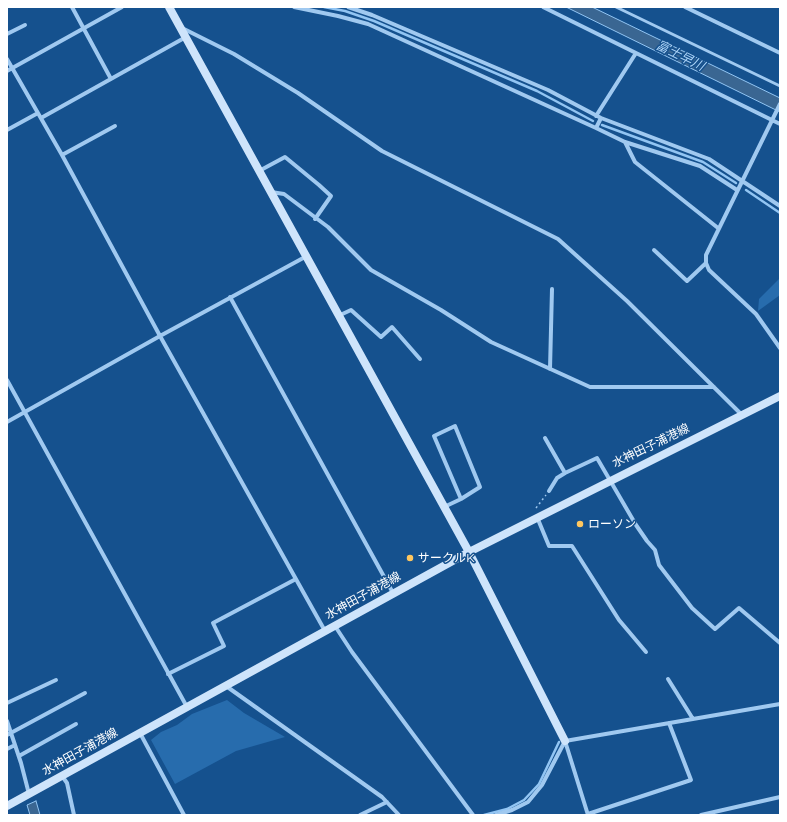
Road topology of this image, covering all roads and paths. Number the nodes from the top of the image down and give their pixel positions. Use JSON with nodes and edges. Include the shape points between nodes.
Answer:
{"nodes":[{"id":1,"x":72,"y":7,"type":"edge"},
{"id":2,"x":122,"y":7,"type":"edge"},
{"id":3,"x":168,"y":7,"type":"edge"},
{"id":4,"x":294,"y":7,"type":"edge"},
{"id":5,"x":348,"y":7,"type":"edge"},
{"id":6,"x":543,"y":7,"type":"edge"},
{"id":7,"x":616,"y":7,"type":"edge"},
{"id":8,"x":685,"y":7,"type":"edge"},
{"id":9,"x":25,"y":25,"type":"dead end"},
{"id":10,"x":180,"y":27,"type":"junction"},
{"id":11,"x":83,"y":28,"type":"junction"},
{"id":12,"x":7,"y":34,"type":"edge"},
{"id":13,"x":186,"y":37,"type":"junction"},
{"id":14,"x":636,"y":53,"type":"junction"},
{"id":15,"x":780,"y":53,"type":"edge"},
{"id":16,"x":7,"y":59,"type":"edge"},
{"id":17,"x":12,"y":68,"type":"junction"},
{"id":18,"x":7,"y":71,"type":"edge"},
{"id":19,"x":111,"y":79,"type":"junction"},
{"id":20,"x":780,"y":86,"type":"edge"},
{"id":21,"x":780,"y":104,"type":"edge"},
{"id":22,"x":38,"y":113,"type":"junction"},
{"id":23,"x":596,"y":116,"type":"junction"},
{"id":24,"x":41,"y":118,"type":"junction"},
{"id":25,"x":601,"y":118,"type":"junction"},
{"id":26,"x":773,"y":120,"type":"junction"},
{"id":27,"x":780,"y":124,"type":"edge"},
{"id":28,"x":115,"y":126,"type":"dead end"},
{"id":29,"x":596,"y":128,"type":"junction"},
{"id":30,"x":7,"y":130,"type":"edge"},
{"id":31,"x":625,"y":142,"type":"junction"},
{"id":32,"x":62,"y":154,"type":"junction"},
{"id":33,"x":259,"y":171,"type":"junction"},
{"id":34,"x":743,"y":180,"type":"junction"},
{"id":35,"x":738,"y":190,"type":"junction"},
{"id":36,"x":270,"y":192,"type":"junction"},
{"id":37,"x":780,"y":206,"type":"edge"},
{"id":38,"x":315,"y":219,"type":"junction"},
{"id":39,"x":718,"y":228,"type":"junction"},
{"id":40,"x":654,"y":250,"type":"dead end"},
{"id":41,"x":305,"y":257,"type":"junction"},
{"id":42,"x":706,"y":263,"type":"junction"},
{"id":43,"x":552,"y":288,"type":"dead end"},
{"id":44,"x":230,"y":297,"type":"junction"},
{"id":45,"x":338,"y":316,"type":"junction"},
{"id":46,"x":160,"y":336,"type":"junction"},
{"id":47,"x":780,"y":348,"type":"edge"},
{"id":48,"x":420,"y":359,"type":"dead end"},
{"id":49,"x":550,"y":368,"type":"junction"},
{"id":50,"x":7,"y":380,"type":"edge"},
{"id":51,"x":714,"y":387,"type":"junction"},
{"id":52,"x":780,"y":396,"type":"edge"},
{"id":53,"x":25,"y":412,"type":"junction"},
{"id":54,"x":742,"y":415,"type":"junction"},
{"id":55,"x":7,"y":422,"type":"edge"},
{"id":56,"x":545,"y":438,"type":"dead end"},
{"id":57,"x":565,"y":473,"type":"junction"},
{"id":58,"x":610,"y":480,"type":"junction"},
{"id":59,"x":548,"y":491,"type":"joint"},
{"id":60,"x":461,"y":499,"type":"junction"},
{"id":61,"x":444,"y":507,"type":"junction"},
{"id":62,"x":537,"y":516,"type":"junction"},
{"id":63,"x":469,"y":552,"type":"junction"},
{"id":64,"x":296,"y":579,"type":"junction"},
{"id":65,"x":393,"y":593,"type":"junction"},
{"id":66,"x":335,"y":626,"type":"junction"},
{"id":67,"x":325,"y":631,"type":"junction"},
{"id":68,"x":780,"y":643,"type":"edge"},
{"id":69,"x":646,"y":652,"type":"dead end"},
{"id":70,"x":168,"y":674,"type":"junction"},
{"id":71,"x":668,"y":679,"type":"dead end"},
{"id":72,"x":56,"y":680,"type":"dead end"},
{"id":73,"x":226,"y":686,"type":"junction"},
{"id":74,"x":85,"y":693,"type":"dead end"},
{"id":75,"x":7,"y":703,"type":"edge"},
{"id":76,"x":780,"y":704,"type":"edge"},
{"id":77,"x":187,"y":707,"type":"junction"},
{"id":78,"x":693,"y":720,"type":"junction"},
{"id":79,"x":7,"y":721,"type":"edge"},
{"id":80,"x":76,"y":724,"type":"dead end"},
{"id":81,"x":669,"y":724,"type":"junction"},
{"id":82,"x":140,"y":733,"type":"junction"},
{"id":83,"x":9,"y":734,"type":"edge"},
{"id":84,"x":565,"y":741,"type":"junction"},
{"id":85,"x":15,"y":745,"type":"junction"},
{"id":86,"x":7,"y":749,"type":"edge"},
{"id":87,"x":18,"y":756,"type":"junction"},
{"id":88,"x":62,"y":776,"type":"junction"},
{"id":89,"x":29,"y":794,"type":"junction"},
{"id":90,"x":780,"y":797,"type":"edge"},
{"id":91,"x":387,"y":802,"type":"junction"},
{"id":92,"x":7,"y":806,"type":"edge"},
{"id":93,"x":74,"y":815,"type":"edge"},
{"id":94,"x":184,"y":815,"type":"edge"},
{"id":95,"x":360,"y":815,"type":"edge"},
{"id":96,"x":399,"y":815,"type":"edge"},
{"id":97,"x":473,"y":815,"type":"edge"},
{"id":98,"x":496,"y":815,"type":"edge"},
{"id":99,"x":588,"y":815,"type":"edge"},
{"id":100,"x":701,"y":815,"type":"edge"}],
"edges":[{"from":1,"to":11,"type":"street"},
{"from":2,"to":11,"type":"street"},
{"from":3,"to":10,"type":"main road"},
{"from":4,"to":29,"type":"street","via":[[368,24]]},
{"from":5,"to":23,"type":"street","via":[[548,90]]},
{"from":6,"to":14,"type":"street"},
{"from":7,"to":20,"type":"lane"},
{"from":8,"to":15,"type":"street"},
{"from":9,"to":12,"type":"street"},
{"from":10,"to":13,"type":"main road"},
{"from":10,"to":51,"type":"street","via":[[234,54],[298,93],[382,151],[558,239],[627,301]]},
{"from":11,"to":17,"type":"street"},
{"from":11,"to":19,"type":"street"},
{"from":13,"to":19,"type":"street"},
{"from":13,"to":33,"type":"main road"},
{"from":14,"to":23,"type":"street"},
{"from":14,"to":26,"type":"street"},
{"from":16,"to":17,"type":"street"},
{"from":17,"to":18,"type":"street"},
{"from":17,"to":22,"type":"street"},
{"from":19,"to":24,"type":"street"},
{"from":21,"to":26,"type":"street"},
{"from":22,"to":24,"type":"street"},
{"from":22,"to":30,"type":"street"},
{"from":23,"to":25,"type":"street"},
{"from":24,"to":32,"type":"street"},
{"from":25,"to":29,"type":"street"},
{"from":25,"to":34,"type":"street","via":[[697,154]]},
{"from":26,"to":27,"type":"street"},
{"from":26,"to":34,"type":"street"},
{"from":28,"to":32,"type":"street"},
{"from":29,"to":31,"type":"street"},
{"from":31,"to":35,"type":"street","via":[[700,166]]},
{"from":31,"to":39,"type":"street","via":[[635,162]]},
{"from":32,"to":46,"type":"street"},
{"from":33,"to":36,"type":"main road"},
{"from":33,"to":38,"type":"street","via":[[285,157],[319,185],[331,196]]},
{"from":34,"to":35,"type":"street"},
{"from":34,"to":37,"type":"street"},
{"from":35,"to":39,"type":"street"},
{"from":36,"to":38,"type":"street","via":[[284,194]]},
{"from":36,"to":41,"type":"main road"},
{"from":38,"to":49,"type":"street","via":[[328,227],[371,270],[491,342]]},
{"from":39,"to":42,"type":"street","via":[[706,255]]},
{"from":40,"to":42,"type":"street","via":[[687,281]]},
{"from":41,"to":44,"type":"street"},
{"from":41,"to":45,"type":"main road"},
{"from":42,"to":47,"type":"street","via":[[709,270],[756,314]]},
{"from":43,"to":49,"type":"street"},
{"from":44,"to":46,"type":"street"},
{"from":44,"to":65,"type":"street"},
{"from":45,"to":48,"type":"street","via":[[351,310],[381,337],[392,327]]},
{"from":45,"to":61,"type":"main road"},
{"from":46,"to":53,"type":"street"},
{"from":46,"to":64,"type":"street"},
{"from":49,"to":51,"type":"street","via":[[590,387]]},
{"from":50,"to":53,"type":"street"},
{"from":51,"to":54,"type":"street"},
{"from":52,"to":54,"type":"main road","name":"水神田子浦港線"},
{"from":53,"to":55,"type":"street"},
{"from":53,"to":70,"type":"street"},
{"from":54,"to":58,"type":"main road","name":"水神田子浦港線"},
{"from":56,"to":57,"type":"street"},
{"from":57,"to":58,"type":"street","via":[[597,458]]},
{"from":57,"to":59,"type":"street","via":[[557,478]]},
{"from":58,"to":62,"type":"main road","name":"水神田子浦港線"},
{"from":58,"to":68,"type":"street","via":[[646,541],[655,550],[659,565],[692,608],[715,629],[739,608]]},
{"from":59,"to":62,"type":"path","via":[[536,509]]},
{"from":60,"to":60,"type":"street","via":[[434,436],[456,426],[480,487]]},
{"from":60,"to":61,"type":"street"},
{"from":61,"to":63,"type":"main road"},
{"from":62,"to":63,"type":"main road","name":"水神田子浦港線"},
{"from":62,"to":69,"type":"street","via":[[549,546],[572,546],[618,620]]},
{"from":63,"to":65,"type":"main road","name":"水神田子浦港線"},
{"from":63,"to":84,"type":"main road"},
{"from":64,"to":67,"type":"street"},
{"from":64,"to":70,"type":"street","via":[[213,623],[224,646]]},
{"from":65,"to":66,"type":"main road","name":"水神田子浦港線"},
{"from":66,"to":67,"type":"main road","name":"水神田子浦港線"},
{"from":66,"to":97,"type":"street"},
{"from":67,"to":73,"type":"main road","name":"水神田子浦港線"},
{"from":70,"to":77,"type":"street"},
{"from":71,"to":78,"type":"street"},
{"from":72,"to":75,"type":"street"},
{"from":73,"to":77,"type":"main road","name":"水神田子浦港線"},
{"from":73,"to":91,"type":"street"},
{"from":74,"to":83,"type":"street"},
{"from":76,"to":78,"type":"street"},
{"from":77,"to":82,"type":"main road","name":"水神田子浦港線"},
{"from":78,"to":81,"type":"street"},
{"from":79,"to":83,"type":"street"},
{"from":80,"to":87,"type":"street"},
{"from":81,"to":84,"type":"street"},
{"from":81,"to":99,"type":"street","via":[[691,780]]},
{"from":82,"to":88,"type":"main road","name":"水神田子浦港線"},
{"from":82,"to":94,"type":"street"},
{"from":83,"to":85,"type":"street"},
{"from":84,"to":98,"type":"street","via":[[542,785],[528,802]]},
{"from":84,"to":99,"type":"street"},
{"from":85,"to":86,"type":"street"},
{"from":85,"to":87,"type":"street"},
{"from":87,"to":89,"type":"street"},
{"from":88,"to":89,"type":"main road","name":"水神田子浦港線"},
{"from":88,"to":93,"type":"street","via":[[67,784]]},
{"from":89,"to":92,"type":"main road","name":"水神田子浦港線"},
{"from":90,"to":100,"type":"street"},
{"from":91,"to":95,"type":"street"},
{"from":91,"to":96,"type":"street"}]}
